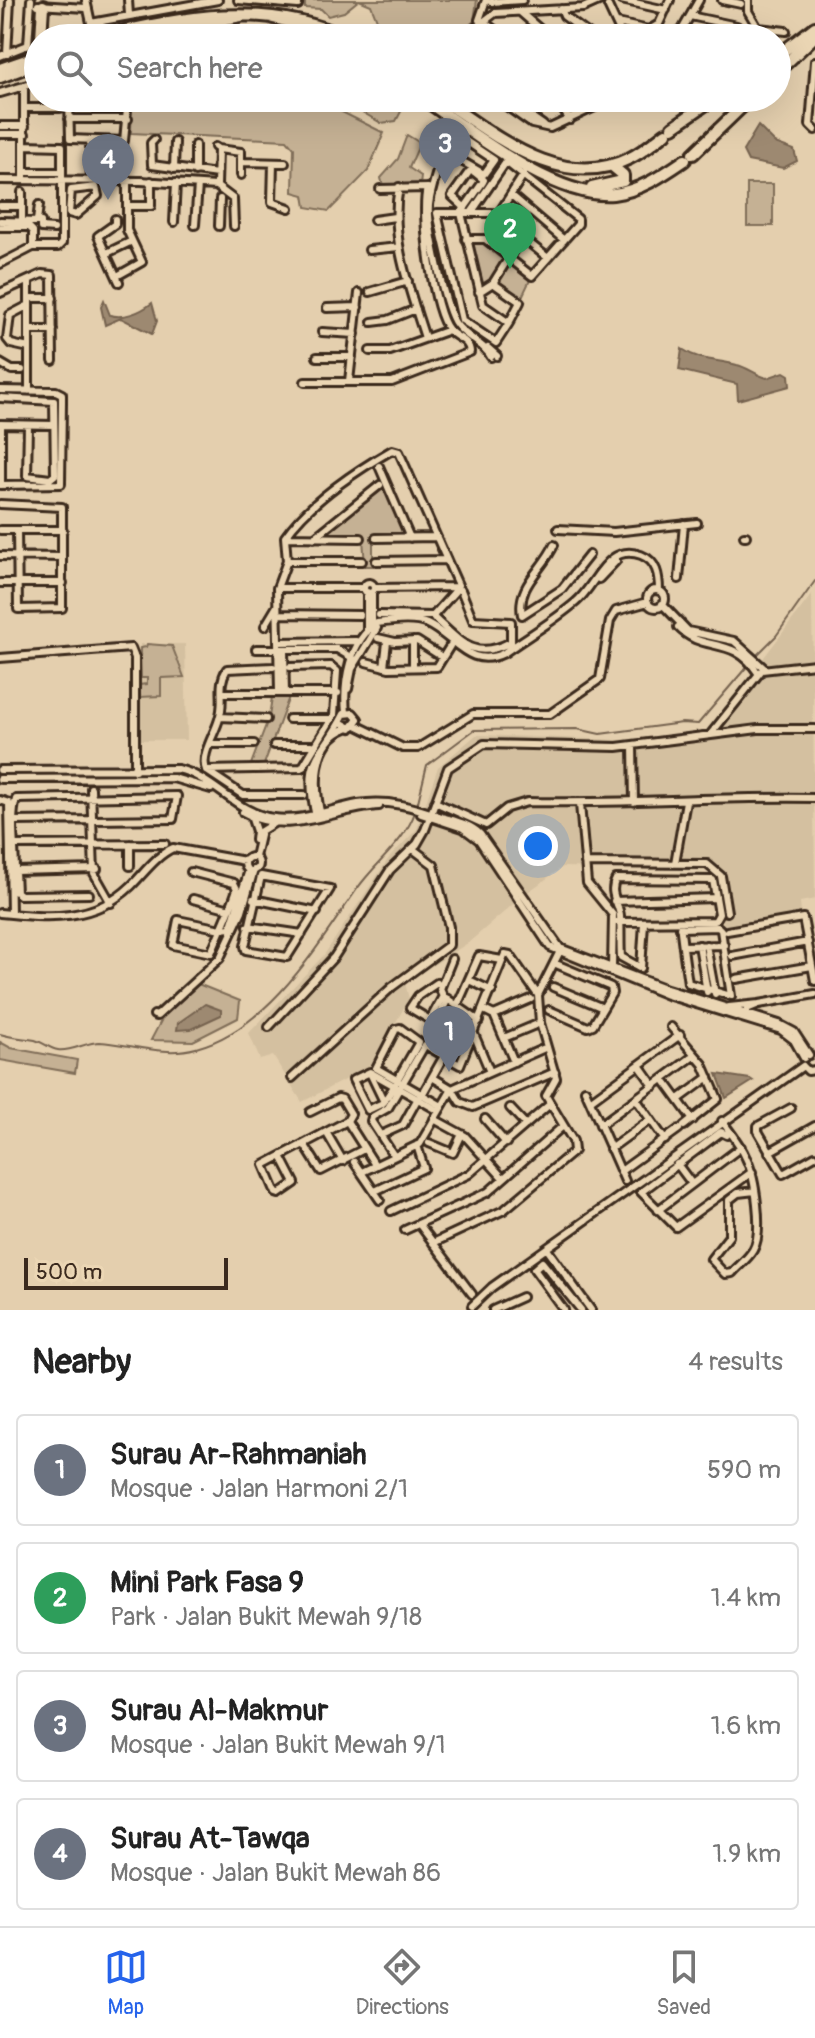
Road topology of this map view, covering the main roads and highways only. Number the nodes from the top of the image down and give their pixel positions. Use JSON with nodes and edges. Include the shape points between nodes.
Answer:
{"nodes":[{"id":1,"x":41,"y":3,"type":"edge"},
{"id":2,"x":815,"y":20,"type":"edge"},
{"id":3,"x":40,"y":24,"type":"edge"},
{"id":4,"x":156,"y":24,"type":"edge"},
{"id":5,"x":191,"y":24,"type":"edge"},
{"id":6,"x":298,"y":24,"type":"edge"},
{"id":7,"x":317,"y":24,"type":"edge"},
{"id":8,"x":815,"y":27,"type":"edge"},
{"id":9,"x":815,"y":36,"type":"edge"},
{"id":10,"x":791,"y":43,"type":"edge"},
{"id":11,"x":791,"y":46,"type":"edge"},
{"id":12,"x":791,"y":59,"type":"edge"},
{"id":13,"x":24,"y":60,"type":"edge"},
{"id":14,"x":3,"y":67,"type":"edge"},
{"id":15,"x":24,"y":68,"type":"edge"},
{"id":16,"x":0,"y":77,"type":"edge"},
{"id":17,"x":443,"y":112,"type":"edge"},
{"id":18,"x":461,"y":112,"type":"edge"},
{"id":19,"x":695,"y":112,"type":"edge"},
{"id":20,"x":736,"y":112,"type":"edge"},
{"id":21,"x":611,"y":165,"type":"junction"},
{"id":22,"x":579,"y":189,"type":"junction"}],
"edges":[{"from":1,"to":3,"type":"highway"},
{"from":2,"to":10,"type":"highway"},
{"from":4,"to":7,"type":"highway","via":[[256,9]]},
{"from":5,"to":6,"type":"highway","via":[[256,16]]},
{"from":8,"to":11,"type":"highway"},
{"from":9,"to":12,"type":"highway"},
{"from":13,"to":14,"type":"highway"},
{"from":15,"to":16,"type":"highway"},
{"from":17,"to":22,"type":"highway","via":[[546,177]]},
{"from":18,"to":21,"type":"highway","via":[[536,159],[568,168]]},
{"from":19,"to":21,"type":"highway","via":[[635,156]]},
{"from":20,"to":22,"type":"highway","via":[[689,157],[634,190],[610,194]]},
{"from":21,"to":22,"type":"highway","via":[[623,175],[621,183]]}]}
